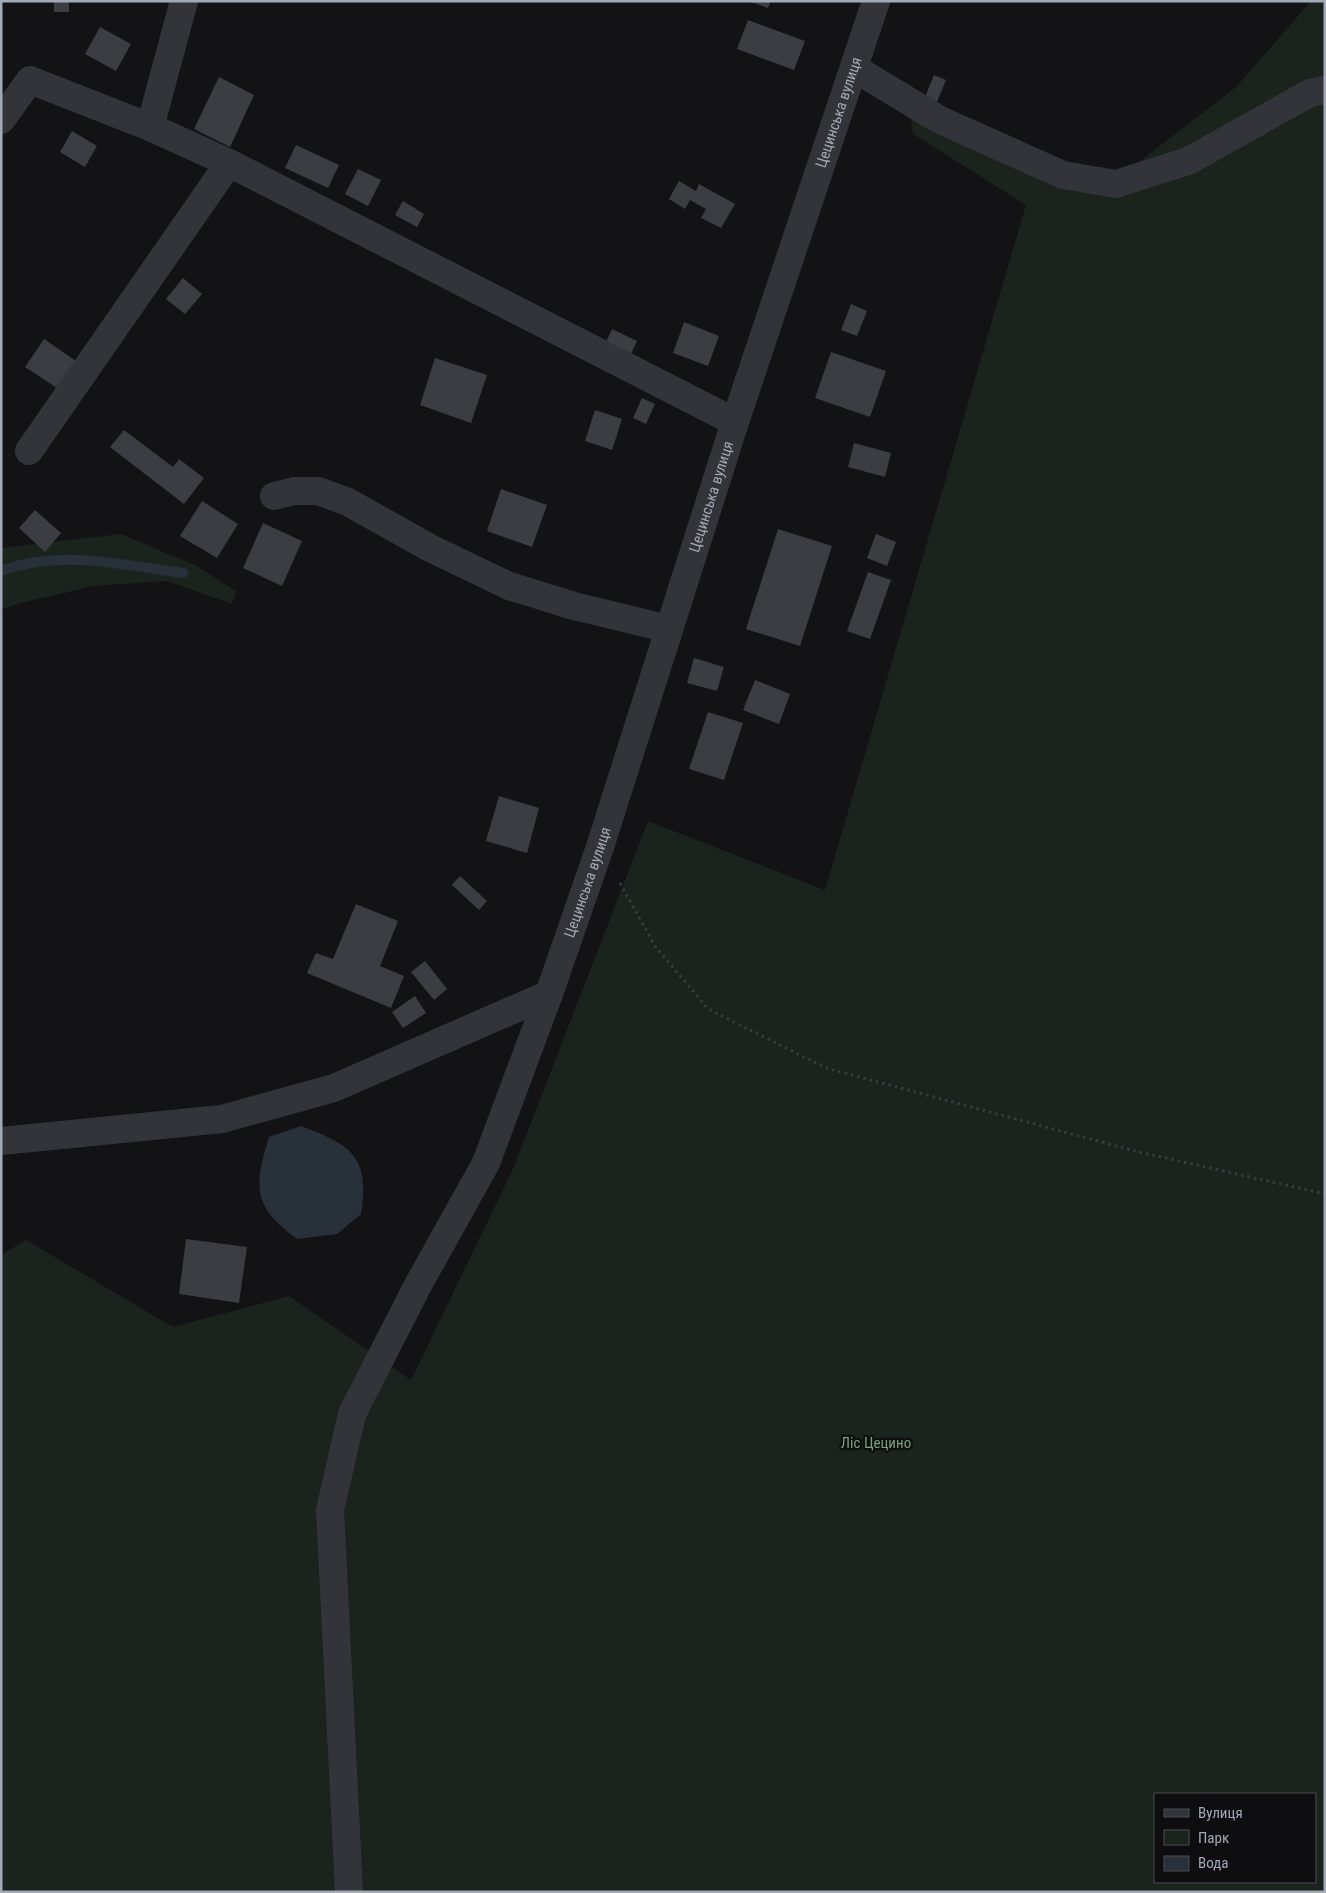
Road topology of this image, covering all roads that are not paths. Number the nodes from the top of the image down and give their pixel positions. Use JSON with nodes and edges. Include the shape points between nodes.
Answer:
{"nodes":[{"id":1,"x":184,"y":1,"type":"edge"},
{"id":2,"x":876,"y":1,"type":"edge"},
{"id":3,"x":854,"y":68,"type":"junction"},
{"id":4,"x":1325,"y":90,"type":"edge"},
{"id":5,"x":1,"y":120,"type":"edge"},
{"id":6,"x":150,"y":127,"type":"junction"},
{"id":7,"x":229,"y":163,"type":"junction"},
{"id":8,"x":735,"y":422,"type":"junction"},
{"id":9,"x":29,"y":451,"type":"dead end"},
{"id":10,"x":274,"y":496,"type":"dead end"},
{"id":11,"x":669,"y":629,"type":"junction"},
{"id":12,"x":549,"y":994,"type":"junction"},
{"id":13,"x":1,"y":1141,"type":"edge"},
{"id":14,"x":349,"y":1892,"type":"edge"}],
"edges":[{"from":1,"to":6,"type":"street"},
{"from":2,"to":3,"type":"street","name":"Цецинська вулиця"},
{"from":3,"to":4,"type":"street","via":[[940,120],[1063,175],[1116,184],[1188,161],[1310,93]]},
{"from":3,"to":8,"type":"street","name":"Цецинська вулиця"},
{"from":5,"to":6,"type":"street","via":[[30,80]]},
{"from":6,"to":7,"type":"street"},
{"from":7,"to":8,"type":"street"},
{"from":7,"to":9,"type":"street"},
{"from":8,"to":11,"type":"street","name":"Цецинська вулиця"},
{"from":10,"to":11,"type":"street","via":[[294,491],[318,491],[348,502],[430,548],[509,586]]},
{"from":11,"to":12,"type":"street","name":"Цецинська вулиця","via":[[600,848]]},
{"from":12,"to":13,"type":"street","via":[[334,1088],[222,1119]]},
{"from":12,"to":14,"type":"street","name":"Цецинська вулиця","via":[[486,1163],[418,1285],[352,1414],[330,1510]]}]}
